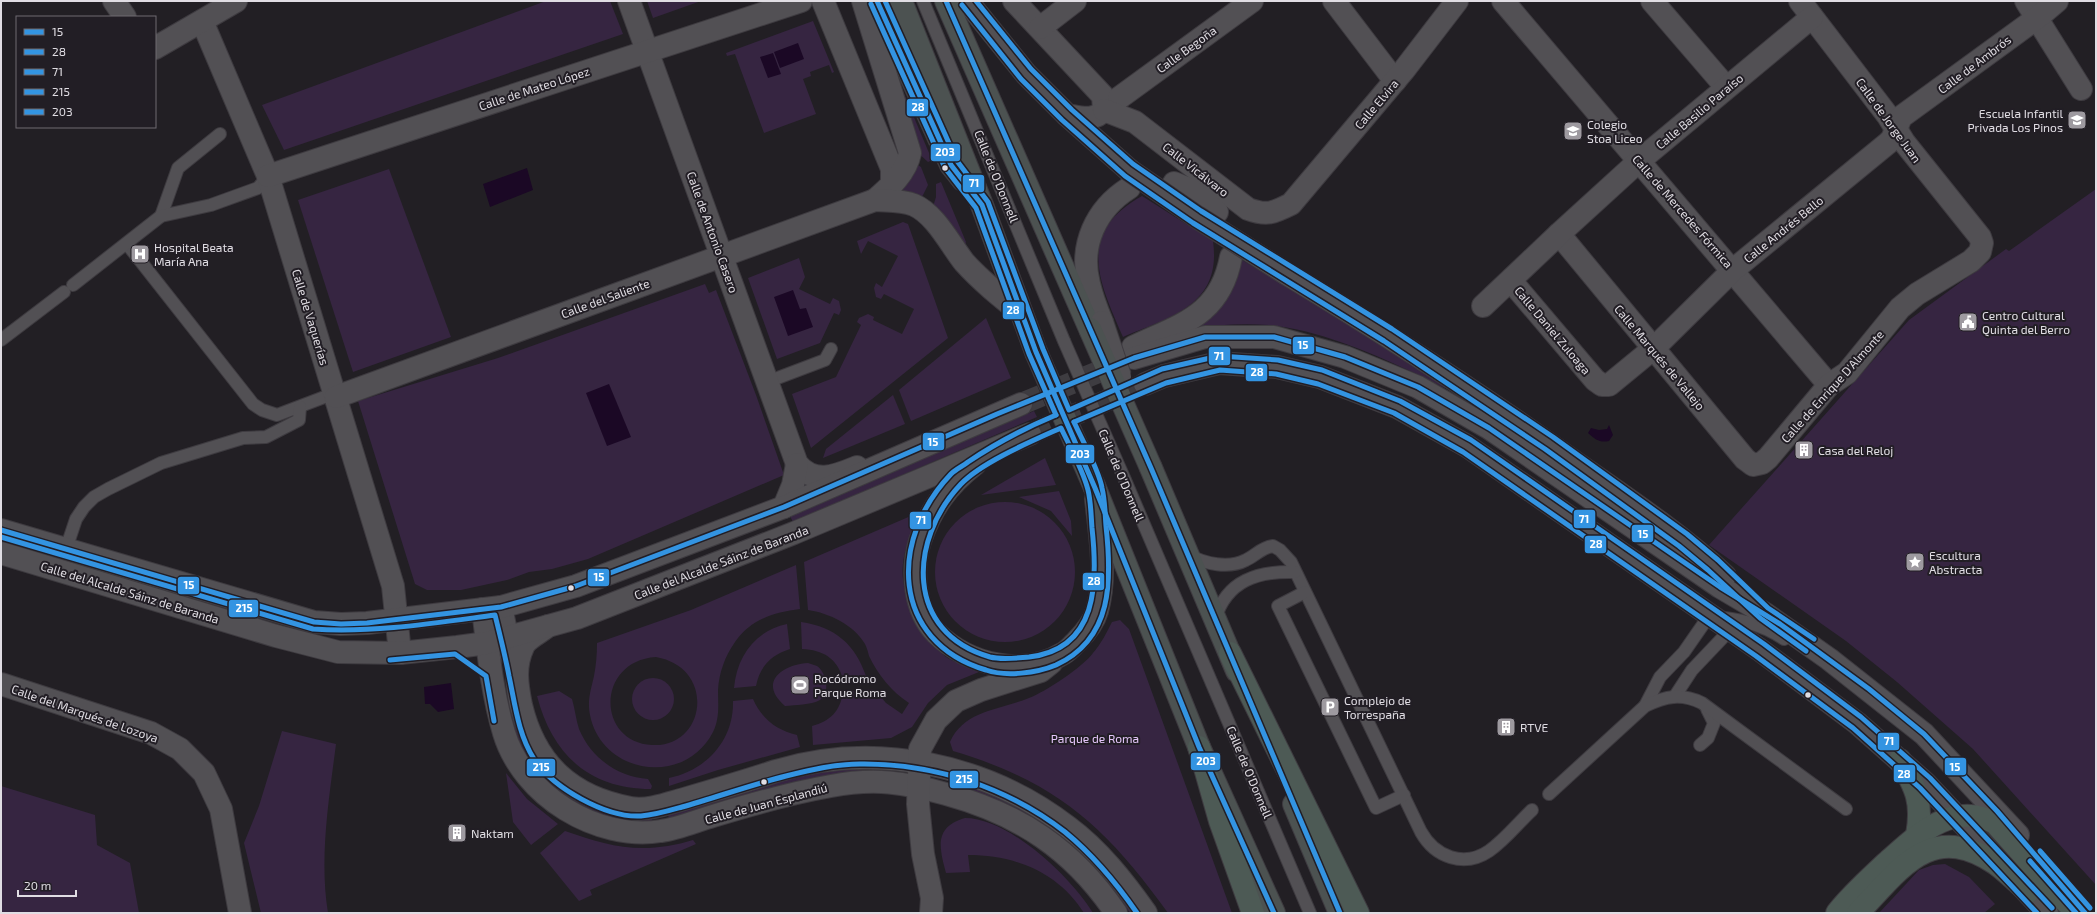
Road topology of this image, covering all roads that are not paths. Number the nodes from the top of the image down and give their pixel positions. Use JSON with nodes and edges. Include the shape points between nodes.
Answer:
{"nodes":[{"id":1,"x":114,"y":1,"type":"edge"},
{"id":2,"x":236,"y":1,"type":"edge"},
{"id":3,"x":629,"y":1,"type":"edge"},
{"id":4,"x":801,"y":1,"type":"edge"},
{"id":5,"x":823,"y":1,"type":"edge"},
{"id":6,"x":863,"y":1,"type":"edge"},
{"id":7,"x":877,"y":1,"type":"edge"},
{"id":8,"x":901,"y":1,"type":"edge"},
{"id":9,"x":923,"y":1,"type":"edge"},
{"id":10,"x":946,"y":1,"type":"edge"},
{"id":11,"x":967,"y":1,"type":"edge"},
{"id":12,"x":1014,"y":1,"type":"edge"},
{"id":13,"x":1075,"y":1,"type":"edge"},
{"id":14,"x":1252,"y":1,"type":"edge"},
{"id":15,"x":1334,"y":1,"type":"edge"},
{"id":16,"x":1457,"y":1,"type":"edge"},
{"id":17,"x":1503,"y":1,"type":"edge"},
{"id":18,"x":1652,"y":1,"type":"edge"},
{"id":19,"x":2057,"y":1,"type":"edge"},
{"id":20,"x":1806,"y":9,"type":"edge"},
{"id":21,"x":2031,"y":10,"type":"edge"},
{"id":22,"x":124,"y":16,"type":"edge"},
{"id":23,"x":202,"y":21,"type":"junction"},
{"id":24,"x":1043,"y":26,"type":"junction"},
{"id":25,"x":156,"y":47,"type":"edge"},
{"id":26,"x":647,"y":51,"type":"junction"},
{"id":27,"x":1180,"y":66,"type":"dead end"},
{"id":28,"x":1395,"y":81,"type":"junction"},
{"id":29,"x":1726,"y":87,"type":"junction"},
{"id":30,"x":2081,"y":89,"type":"dead end"},
{"id":31,"x":1113,"y":103,"type":"junction"},
{"id":32,"x":1067,"y":114,"type":"junction"},
{"id":33,"x":1896,"y":129,"type":"junction"},
{"id":34,"x":220,"y":134,"type":"dead end"},
{"id":35,"x":1640,"y":161,"type":"junction"},
{"id":36,"x":1208,"y":166,"type":"dead end"},
{"id":37,"x":268,"y":176,"type":"junction"},
{"id":38,"x":1129,"y":179,"type":"junction"},
{"id":39,"x":1174,"y":183,"type":"dead end"},
{"id":40,"x":892,"y":185,"type":"junction"},
{"id":41,"x":875,"y":200,"type":"junction"},
{"id":42,"x":982,"y":204,"type":"junction"},
{"id":43,"x":1291,"y":204,"type":"joint"},
{"id":44,"x":1217,"y":212,"type":"dead end"},
{"id":45,"x":161,"y":216,"type":"junction"},
{"id":46,"x":1559,"y":234,"type":"junction"},
{"id":47,"x":1980,"y":237,"type":"joint"},
{"id":48,"x":127,"y":244,"type":"junction"},
{"id":49,"x":722,"y":256,"type":"junction"},
{"id":50,"x":1230,"y":257,"type":"dead end"},
{"id":51,"x":1733,"y":270,"type":"junction"},
{"id":52,"x":1511,"y":281,"type":"junction"},
{"id":53,"x":1483,"y":306,"type":"dead end"},
{"id":54,"x":1021,"y":313,"type":"junction"},
{"id":55,"x":1096,"y":326,"type":"junction"},
{"id":56,"x":1,"y":340,"type":"edge"},
{"id":57,"x":1654,"y":348,"type":"junction"},
{"id":58,"x":832,"y":349,"type":"dead end"},
{"id":59,"x":1595,"y":380,"type":"joint"},
{"id":60,"x":767,"y":382,"type":"junction"},
{"id":61,"x":1145,"y":384,"type":"tunnel mouth"},
{"id":62,"x":1829,"y":385,"type":"junction"},
{"id":63,"x":335,"y":395,"type":"junction"},
{"id":64,"x":1020,"y":400,"type":"tunnel mouth"},
{"id":65,"x":300,"y":407,"type":"junction"},
{"id":66,"x":959,"y":430,"type":"junction"},
{"id":67,"x":1768,"y":458,"type":"joint"},
{"id":68,"x":797,"y":464,"type":"junction"},
{"id":69,"x":1095,"y":488,"type":"junction"},
{"id":70,"x":784,"y":507,"type":"junction"},
{"id":71,"x":1,"y":530,"type":"edge"},
{"id":72,"x":66,"y":549,"type":"junction"},
{"id":73,"x":1,"y":553,"type":"edge"},
{"id":74,"x":1189,"y":555,"type":"junction"},
{"id":75,"x":1295,"y":572,"type":"junction"},
{"id":76,"x":1305,"y":592,"type":"junction"},
{"id":77,"x":492,"y":608,"type":"junction"},
{"id":78,"x":1764,"y":613,"type":"junction"},
{"id":79,"x":1709,"y":616,"type":"junction"},
{"id":80,"x":1215,"y":619,"type":"junction"},
{"id":81,"x":398,"y":621,"type":"junction"},
{"id":82,"x":548,"y":626,"type":"junction"},
{"id":83,"x":1730,"y":630,"type":"junction"},
{"id":84,"x":497,"y":641,"type":"junction"},
{"id":85,"x":457,"y":647,"type":"junction"},
{"id":86,"x":400,"y":653,"type":"junction"},
{"id":87,"x":1065,"y":653,"type":"junction"},
{"id":88,"x":1230,"y":653,"type":"junction"},
{"id":89,"x":492,"y":672,"type":"junction"},
{"id":90,"x":516,"y":675,"type":"junction"},
{"id":91,"x":1,"y":684,"type":"edge"},
{"id":92,"x":1869,"y":689,"type":"junction"},
{"id":93,"x":1675,"y":696,"type":"junction"},
{"id":94,"x":1702,"y":703,"type":"junction"},
{"id":95,"x":1645,"y":706,"type":"junction"},
{"id":96,"x":1700,"y":745,"type":"dead end"},
{"id":97,"x":1199,"y":747,"type":"junction"},
{"id":98,"x":1900,"y":760,"type":"junction"},
{"id":99,"x":920,"y":762,"type":"junction"},
{"id":100,"x":919,"y":787,"type":"junction"},
{"id":101,"x":1549,"y":794,"type":"dead end"},
{"id":102,"x":1404,"y":795,"type":"junction"},
{"id":103,"x":1846,"y":809,"type":"dead end"},
{"id":104,"x":1532,"y":810,"type":"dead end"},
{"id":105,"x":1956,"y":816,"type":"junction"},
{"id":106,"x":1917,"y":835,"type":"junction"},
{"id":107,"x":2028,"y":892,"type":"junction"},
{"id":108,"x":240,"y":913,"type":"edge"},
{"id":109,"x":931,"y":913,"type":"edge"},
{"id":110,"x":1116,"y":913,"type":"edge"},
{"id":111,"x":1146,"y":913,"type":"edge"},
{"id":112,"x":1253,"y":913,"type":"edge"},
{"id":113,"x":1274,"y":913,"type":"edge"},
{"id":114,"x":1310,"y":913,"type":"edge"},
{"id":115,"x":1340,"y":913,"type":"edge"},
{"id":116,"x":1358,"y":913,"type":"edge"},
{"id":117,"x":1837,"y":913,"type":"edge"},
{"id":118,"x":1858,"y":913,"type":"edge"},
{"id":119,"x":2047,"y":913,"type":"edge"},
{"id":120,"x":2078,"y":913,"type":"edge"},
{"id":121,"x":2086,"y":913,"type":"edge"}],
"edges":[{"from":1,"to":22,"type":"street"},
{"from":2,"to":23,"type":"street"},
{"from":3,"to":26,"type":"street","name":"Calle de Antonio Casero"},
{"from":4,"to":26,"type":"street","name":"Calle de Mateo López"},
{"from":5,"to":40,"type":"street","via":[[892,169]]},
{"from":6,"to":40,"type":"street","via":[[910,153],[908,164]]},
{"from":7,"to":42,"type":"main road","name":"Calle de O'Donnell","via":[[951,165]]},
{"from":8,"to":42,"type":"main road","name":"Calle de O'Donnell"},
{"from":9,"to":114,"type":"lane","name":"Calle de O'Donnell","bridge":true,"via":[[1064,341]]},
{"from":10,"to":55,"type":"main road","name":"Calle de O'Donnell"},
{"from":11,"to":32,"type":"street","via":[[1026,74]]},
{"from":12,"to":24,"type":"street","name":"Calle Vicálvaro"},
{"from":13,"to":24,"type":"street"},
{"from":14,"to":31,"type":"street","name":"Calle Begoña"},
{"from":15,"to":28,"type":"street"},
{"from":16,"to":28,"type":"street","name":"Calle Elvira"},
{"from":17,"to":35,"type":"street","name":"Calle de Mercedes Fórmica"},
{"from":18,"to":29,"type":"street"},
{"from":19,"to":21,"type":"street","name":"Calle de Ambrós"},
{"from":20,"to":29,"type":"street","name":"Calle Basilio Paraíso"},
{"from":20,"to":33,"type":"street","name":"Calle de Jorge Juan"},
{"from":21,"to":30,"type":"street"},
{"from":21,"to":33,"type":"street","name":"Calle de Ambrós","via":[[1901,117]]},
{"from":23,"to":25,"type":"street"},
{"from":23,"to":37,"type":"street","name":"Calle de Vaquerías"},
{"from":24,"to":31,"type":"street","name":"Calle Vicálvaro"},
{"from":26,"to":37,"type":"street","name":"Calle de Mateo López"},
{"from":26,"to":49,"type":"street","name":"Calle de Antonio Casero"},
{"from":27,"to":31,"type":"lane","via":[[1132,100]]},
{"from":28,"to":43,"type":"street","name":"Calle Elvira"},
{"from":29,"to":35,"type":"street","name":"Calle Basilio Paraíso"},
{"from":31,"to":32,"type":"street","via":[[1100,115],[1087,118]]},
{"from":31,"to":36,"type":"lane","via":[[1142,116]]},
{"from":31,"to":43,"type":"street","name":"Calle Vicálvaro","via":[[1248,209],[1260,214],[1272,214]]},
{"from":32,"to":38,"type":"street"},
{"from":33,"to":47,"type":"street","name":"Calle de Jorge Juan"},
{"from":33,"to":51,"type":"street","name":"Calle Andrés Bello","via":[[1888,143]]},
{"from":34,"to":45,"type":"lane","via":[[178,168]]},
{"from":35,"to":46,"type":"street","name":"Calle Basilio Paraíso"},
{"from":35,"to":51,"type":"street","name":"Calle de Mercedes Fórmica"},
{"from":37,"to":45,"type":"lane","via":[[258,188],[211,205]]},
{"from":37,"to":63,"type":"street","name":"Calle de Vaquerías"},
{"from":38,"to":55,"type":"street","via":[[1095,222],[1089,242],[1086,263]]},
{"from":38,"to":78,"type":"street","bridge":true,"via":[[1197,217],[1388,335],[1568,457],[1683,540]]},
{"from":39,"to":44,"type":"street","via":[[1191,190]]},
{"from":40,"to":41,"type":"street"},
{"from":41,"to":49,"type":"street","name":"Calle del Saliente"},
{"from":41,"to":54,"type":"street","name":"Calle de O'Donnell","via":[[904,202],[923,211],[946,234],[964,261],[978,276]]},
{"from":42,"to":54,"type":"main road","name":"Calle de O'Donnell"},
{"from":45,"to":48,"type":"lane"},
{"from":46,"to":52,"type":"street","name":"Calle Basilio Paraíso"},
{"from":46,"to":57,"type":"street","name":"Calle Marqués de Vallejo"},
{"from":47,"to":62,"type":"street","name":"Calle de Enrique D'Almonte","via":[[1980,252],[1971,261],[1917,294],[1900,308],[1847,373]]},
{"from":48,"to":56,"type":"lane"},
{"from":48,"to":65,"type":"lane","via":[[253,404],[262,410],[277,414]]},
{"from":49,"to":60,"type":"street","name":"Calle de Antonio Casero"},
{"from":49,"to":63,"type":"street","name":"Calle del Saliente"},
{"from":50,"to":78,"type":"street","via":[[1227,276],[1216,297],[1201,312],[1132,353],[1205,337],[1274,337],[1345,357],[1418,387],[1489,428],[1720,587]]},
{"from":51,"to":57,"type":"street","name":"Calle Andrés Bello"},
{"from":51,"to":62,"type":"street","name":"Calle de Mercedes Fórmica"},
{"from":52,"to":53,"type":"street","name":"Calle Basilio Paraíso"},
{"from":52,"to":59,"type":"street","name":"Calle Daniel Zuloaga"},
{"from":54,"to":69,"type":"main road","name":"Calle de O'Donnell","bridge":true},
{"from":55,"to":74,"type":"main road","name":"Calle de O'Donnell","bridge":true,"via":[[1151,468]]},
{"from":57,"to":59,"type":"street","name":"Calle Andrés Bello","via":[[1608,385],[1602,385]]},
{"from":57,"to":67,"type":"street","name":"Calle Marqués de Vallejo","via":[[1745,459],[1753,465]]},
{"from":58,"to":60,"type":"lane","via":[[825,360]]},
{"from":60,"to":68,"type":"street","name":"Calle de Antonio Casero"},
{"from":61,"to":79,"type":"street","via":[[1164,376],[1219,364],[1277,366],[1320,377],[1397,407],[1467,446]]},
{"from":62,"to":67,"type":"street","name":"Calle de Enrique D'Almonte"},
{"from":63,"to":65,"type":"lane"},
{"from":63,"to":81,"type":"street","name":"Calle de Vaquerías","via":[[394,586]]},
{"from":64,"to":66,"type":"street","name":"Calle del Alcalde Sáinz de Baranda"},
{"from":65,"to":72,"type":"lane","via":[[298,420],[266,437],[243,438],[161,463],[94,497],[76,519]]},
{"from":66,"to":68,"type":"street","via":[[836,474],[815,478],[805,473]]},
{"from":66,"to":70,"type":"street","name":"Calle del Alcalde Sáinz de Baranda"},
{"from":68,"to":70,"type":"street","via":[[793,485]]},
{"from":69,"to":87,"type":"street","via":[[1102,552],[1102,588],[1097,611],[1087,628]]},
{"from":69,"to":97,"type":"main road","name":"Calle de O'Donnell"},
{"from":70,"to":77,"type":"street","name":"Calle del Alcalde Sáinz de Baranda","via":[[576,586]]},
{"from":71,"to":72,"type":"street","name":"Calle del Alcalde Sáinz de Baranda"},
{"from":72,"to":81,"type":"street","name":"Calle del Alcalde Sáinz de Baranda","via":[[314,622],[342,624]]},
{"from":73,"to":86,"type":"street","name":"Calle del Alcalde Sáinz de Baranda","via":[[306,645],[338,652]]},
{"from":74,"to":75,"type":"lane","via":[[1205,562],[1232,564],[1248,560],[1264,547],[1273,546],[1291,562]]},
{"from":74,"to":80,"type":"main road","name":"Calle de O'Donnell"},
{"from":75,"to":76,"type":"lane"},
{"from":75,"to":80,"type":"lane","via":[[1277,571],[1240,583],[1218,608]]},
{"from":76,"to":102,"type":"lane"},
{"from":76,"to":102,"type":"lane","via":[[1278,606],[1372,801],[1376,808]]},
{"from":77,"to":81,"type":"street","name":"Calle del Alcalde Sáinz de Baranda"},
{"from":77,"to":84,"type":"street","name":"Calle de Juan Esplandiú"},
{"from":78,"to":92,"type":"street"},
{"from":79,"to":83,"type":"street"},
{"from":79,"to":92,"type":"lane","via":[[1755,623],[1780,636],[1839,677]]},
{"from":79,"to":95,"type":"lane","via":[[1684,652],[1660,677]]},
{"from":80,"to":88,"type":"main road","name":"Calle de O'Donnell"},
{"from":81,"to":86,"type":"street"},
{"from":82,"to":84,"type":"street","name":"Calle del Alcalde Sáinz de Baranda"},
{"from":82,"to":87,"type":"street","name":"Calle del Alcalde Sáinz de Baranda","via":[[577,618],[794,533],[1030,434],[975,464],[957,478],[942,496],[924,529],[918,550],[914,569],[917,590],[922,610],[935,632],[961,652],[989,664],[1012,666],[1045,662]]},
{"from":82,"to":90,"type":"street","name":"Calle de Juan Esplandiú","via":[[523,646]]},
{"from":83,"to":93,"type":"lane","via":[[1692,670]]},
{"from":83,"to":98,"type":"street","via":[[1813,689]]},
{"from":84,"to":85,"type":"street","name":"Calle del Alcalde Sáinz de Baranda"},
{"from":84,"to":89,"type":"street","name":"Calle de Juan Esplandiú"},
{"from":84,"to":90,"type":"street","name":"Calle de Juan Esplandiú"},
{"from":85,"to":86,"type":"street","name":"Calle del Alcalde Sáinz de Baranda"},
{"from":85,"to":89,"type":"street"},
{"from":87,"to":99,"type":"street","via":[[1041,671],[981,690],[956,701],[936,720],[920,750]]},
{"from":88,"to":115,"type":"main road","name":"Calle de O'Donnell"},
{"from":88,"to":116,"type":"highway"},
{"from":89,"to":100,"type":"street","name":"Calle de Juan Esplandiú","via":[[504,734],[515,759],[528,776],[574,816],[606,829],[631,833],[662,831],[772,799],[832,786],[892,782]]},
{"from":90,"to":99,"type":"street","name":"Calle de Juan Esplandiú","via":[[525,723],[541,756],[563,779],[596,799],[634,809],[661,806],[783,769],[820,761],[859,757]]},
{"from":91,"to":108,"type":"street","name":"Calle del Marqués de Lozoya","via":[[151,733],[180,749],[204,773],[220,809]]},
{"from":92,"to":121,"type":"street","via":[[1924,734],[1997,811]]},
{"from":93,"to":94,"type":"lane","via":[[1690,697]]},
{"from":93,"to":95,"type":"lane","via":[[1664,697]]},
{"from":94,"to":96,"type":"lane","via":[[1714,723],[1708,738]]},
{"from":94,"to":103,"type":"lane"},
{"from":95,"to":101,"type":"lane"},
{"from":97,"to":112,"type":"highway","via":[[1220,822]]},
{"from":97,"to":113,"type":"main road","name":"Calle de O'Donnell"},
{"from":98,"to":105,"type":"street"},
{"from":98,"to":106,"type":"highway","via":[[1916,787],[1919,810]]},
{"from":99,"to":100,"type":"street"},
{"from":99,"to":111,"type":"street","name":"Calle de Juan Esplandiú","via":[[977,776],[1001,786],[1037,805],[1070,827],[1104,860]]},
{"from":100,"to":109,"type":"street","via":[[918,804],[923,854],[932,898]]},
{"from":100,"to":110,"type":"street","name":"Calle de Juan Esplandiú","via":[[992,809],[1026,825],[1055,846],[1086,874]]},
{"from":102,"to":104,"type":"lane","via":[[1427,842],[1448,857],[1462,860],[1473,859],[1489,851]]},
{"from":105,"to":106,"type":"highway","via":[[1936,823]]},
{"from":105,"to":107,"type":"street"},
{"from":105,"to":120,"type":"highway","via":[[1984,817],[1995,823]]},
{"from":106,"to":117,"type":"highway","via":[[1870,878]]},
{"from":107,"to":118,"type":"highway","via":[[1997,865],[1976,852],[1944,847],[1930,849],[1918,855]]},
{"from":107,"to":119,"type":"street"}]}
